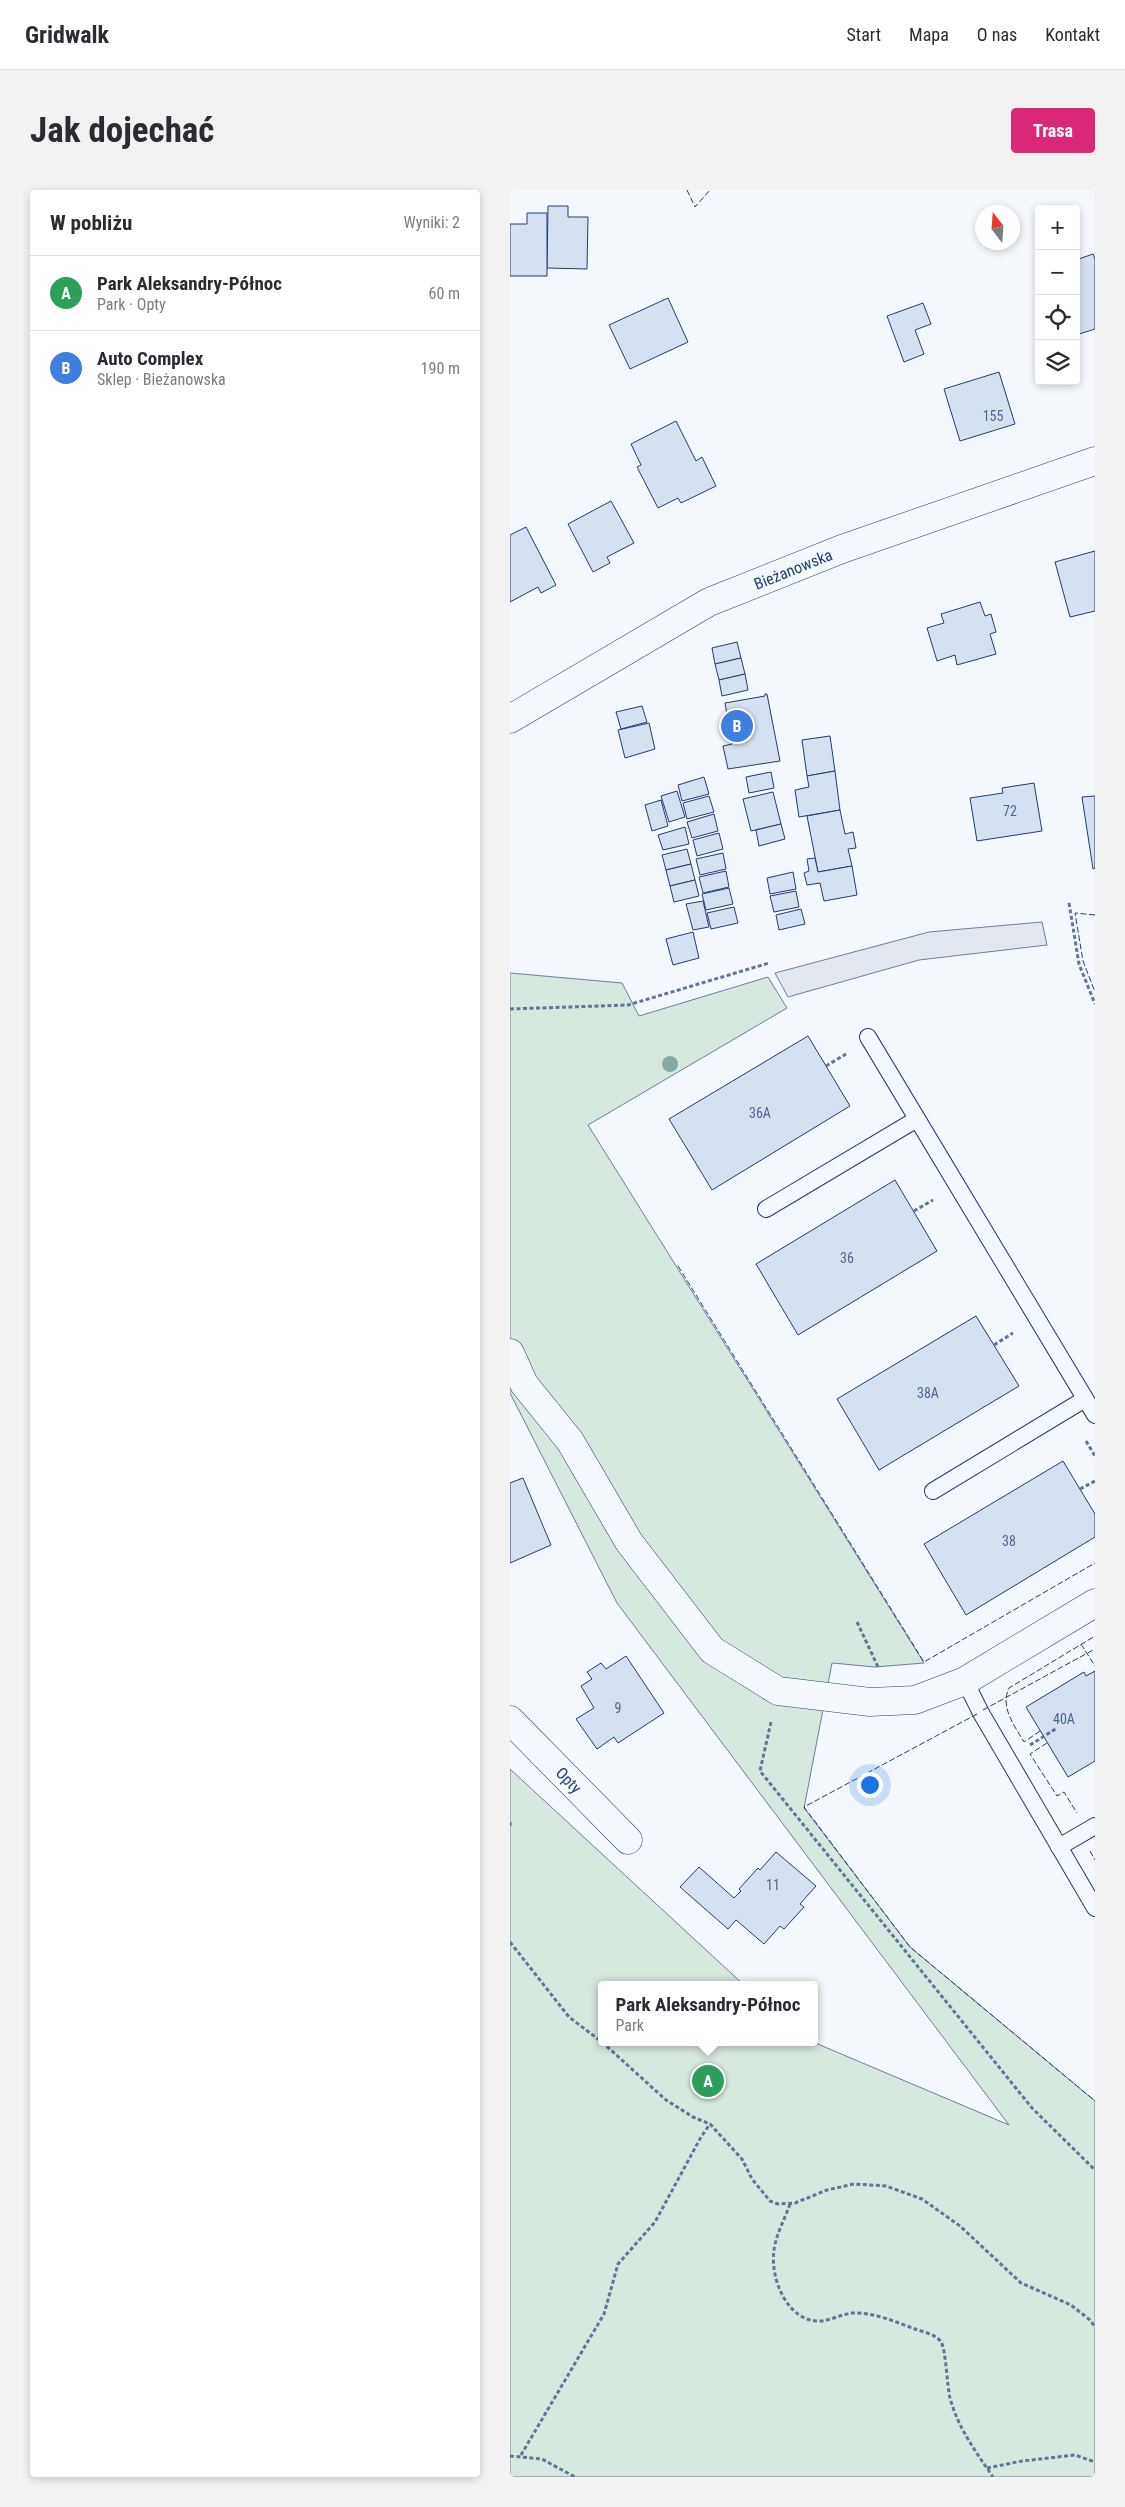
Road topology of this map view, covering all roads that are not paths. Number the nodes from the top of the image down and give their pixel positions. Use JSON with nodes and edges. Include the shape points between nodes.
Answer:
{"nodes":[{"id":1,"x":1095,"y":461,"type":"edge"},
{"id":2,"x":510,"y":719,"type":"edge"},
{"id":3,"x":868,"y":1037,"type":"dead end"},
{"id":4,"x":917,"y":1118,"type":"junction"},
{"id":5,"x":766,"y":1209,"type":"dead end"},
{"id":6,"x":510,"y":1353,"type":"edge"},
{"id":7,"x":1085,"y":1399,"type":"junction"},
{"id":8,"x":1095,"y":1415,"type":"edge"},
{"id":9,"x":933,"y":1491,"type":"dead end"},
{"id":10,"x":1095,"y":1603,"type":"edge"},
{"id":11,"x":965,"y":1681,"type":"junction"},
{"id":12,"x":510,"y":1720,"type":"edge"},
{"id":13,"x":1095,"y":1826,"type":"edge"},
{"id":14,"x":628,"y":1840,"type":"dead end"},
{"id":15,"x":1060,"y":1847,"type":"junction"},
{"id":16,"x":1095,"y":1908,"type":"edge"}],
"edges":[{"from":1,"to":2,"type":"street","name":"Bieżanowska","via":[[842,549],[709,602]]},
{"from":3,"to":4,"type":"lane"},
{"from":4,"to":5,"type":"lane"},
{"from":4,"to":7,"type":"lane"},
{"from":6,"to":11,"type":"street","via":[[524,1384],[570,1441],[629,1542],[712,1650],[778,1691],[870,1702],[915,1700]]},
{"from":7,"to":8,"type":"lane"},
{"from":7,"to":9,"type":"lane"},
{"from":10,"to":11,"type":"street"},
{"from":11,"to":15,"type":"lane","via":[[980,1713]]},
{"from":12,"to":14,"type":"street","name":"Opty"},
{"from":13,"to":15,"type":"lane"},
{"from":15,"to":16,"type":"lane"}]}
